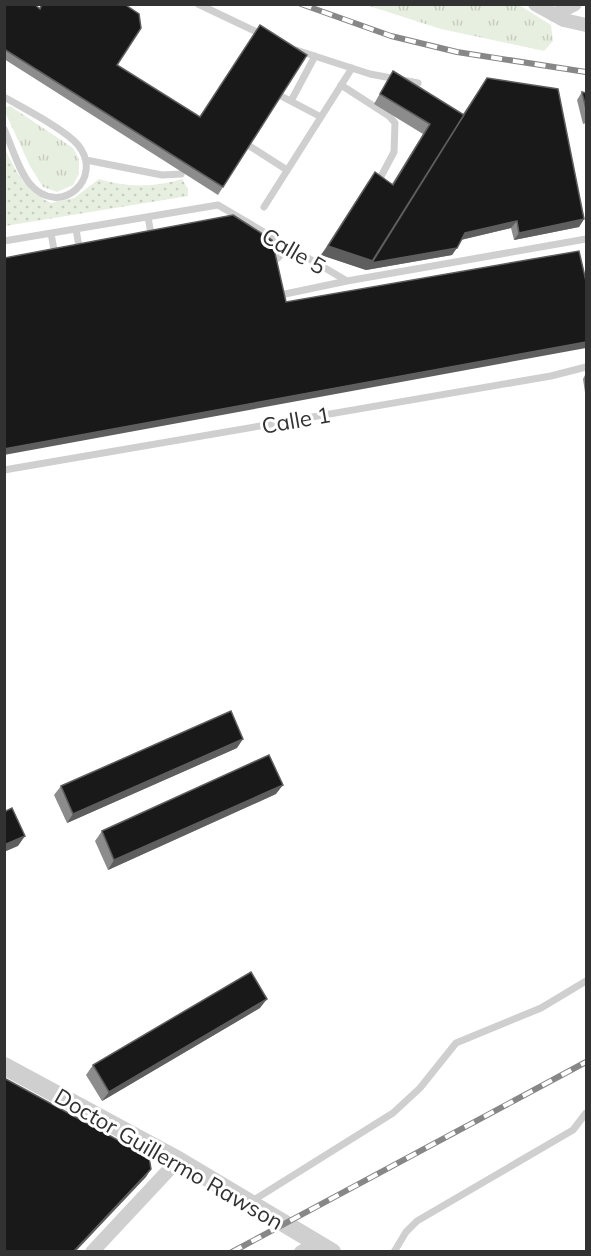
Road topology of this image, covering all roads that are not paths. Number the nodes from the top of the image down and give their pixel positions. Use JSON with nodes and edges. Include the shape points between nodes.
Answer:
{"nodes":[{"id":1,"x":198,"y":4,"type":"edge"},
{"id":2,"x":535,"y":4,"type":"edge"},
{"id":3,"x":575,"y":4,"type":"edge"},
{"id":4,"x":554,"y":15,"type":"junction"},
{"id":5,"x":586,"y":26,"type":"edge"},
{"id":6,"x":270,"y":38,"type":"edge"},
{"id":7,"x":290,"y":47,"type":"edge"},
{"id":8,"x":315,"y":56,"type":"junction"},
{"id":9,"x":352,"y":68,"type":"junction"},
{"id":10,"x":418,"y":83,"type":"edge"},
{"id":11,"x":341,"y":85,"type":"junction"},
{"id":12,"x":281,"y":96,"type":"edge"},
{"id":13,"x":4,"y":97,"type":"edge"},
{"id":14,"x":291,"y":101,"type":"junction"},
{"id":15,"x":321,"y":117,"type":"junction"},
{"id":16,"x":4,"y":129,"type":"edge"},
{"id":17,"x":248,"y":144,"type":"edge"},
{"id":18,"x":86,"y":159,"type":"junction"},
{"id":19,"x":287,"y":170,"type":"junction"},
{"id":20,"x":181,"y":174,"type":"dead end"},
{"id":21,"x":375,"y":187,"type":"edge"},
{"id":22,"x":264,"y":207,"type":"dead end"},
{"id":23,"x":148,"y":217,"type":"junction"},
{"id":24,"x":76,"y":229,"type":"junction"},
{"id":25,"x":51,"y":233,"type":"junction"},
{"id":26,"x":151,"y":234,"type":"edge"},
{"id":27,"x":586,"y":239,"type":"edge"},
{"id":28,"x":4,"y":241,"type":"edge"},
{"id":29,"x":79,"y":247,"type":"edge"},
{"id":30,"x":286,"y":247,"type":"junction"},
{"id":31,"x":54,"y":250,"type":"edge"},
{"id":32,"x":278,"y":258,"type":"edge"},
{"id":33,"x":347,"y":281,"type":"junction"},
{"id":34,"x":285,"y":294,"type":"edge"},
{"id":35,"x":586,"y":367,"type":"edge"},
{"id":36,"x":4,"y":470,"type":"edge"},
{"id":37,"x":586,"y":981,"type":"edge"},
{"id":38,"x":4,"y":1066,"type":"edge"},
{"id":39,"x":586,"y":1113,"type":"edge"},
{"id":40,"x":178,"y":1160,"type":"junction"},
{"id":41,"x":248,"y":1204,"type":"junction"},
{"id":42,"x":317,"y":1249,"type":"edge"},
{"id":43,"x":92,"y":1251,"type":"edge"},
{"id":44,"x":394,"y":1251,"type":"edge"}],
"edges":[{"from":1,"to":6,"type":"lane"},
{"from":2,"to":4,"type":"street"},
{"from":3,"to":4,"type":"street"},
{"from":4,"to":5,"type":"street"},
{"from":7,"to":8,"type":"lane"},
{"from":8,"to":9,"type":"lane"},
{"from":8,"to":14,"type":"lane"},
{"from":9,"to":10,"type":"lane"},
{"from":9,"to":11,"type":"lane"},
{"from":11,"to":15,"type":"lane"},
{"from":11,"to":21,"type":"lane","via":[[394,123],[394,152]]},
{"from":12,"to":14,"type":"lane"},
{"from":13,"to":18,"type":"lane","via":[[72,139]]},
{"from":14,"to":15,"type":"lane"},
{"from":15,"to":19,"type":"lane"},
{"from":16,"to":18,"type":"lane","via":[[30,184],[46,197],[75,192],[82,184]]},
{"from":17,"to":19,"type":"lane"},
{"from":18,"to":20,"type":"lane","via":[[162,175]]},
{"from":19,"to":22,"type":"lane"},
{"from":23,"to":24,"type":"lane","name":"Calle 5"},
{"from":23,"to":26,"type":"lane"},
{"from":23,"to":30,"type":"lane","name":"Calle 5","via":[[218,206]]},
{"from":24,"to":25,"type":"lane","name":"Calle 5"},
{"from":24,"to":29,"type":"lane"},
{"from":25,"to":28,"type":"lane","name":"Calle 5"},
{"from":25,"to":31,"type":"lane"},
{"from":27,"to":33,"type":"lane","name":"Calle 5"},
{"from":30,"to":32,"type":"lane"},
{"from":30,"to":33,"type":"lane","name":"Calle 5"},
{"from":33,"to":34,"type":"lane"},
{"from":35,"to":36,"type":"lane","name":"Calle 1"},
{"from":37,"to":41,"type":"lane","via":[[541,1008],[456,1043],[420,1088],[393,1113]]},
{"from":38,"to":40,"type":"street","name":"Doctor Guillermo Rawson"},
{"from":39,"to":44,"type":"lane","via":[[573,1130],[417,1221]]},
{"from":40,"to":41,"type":"street","name":"Doctor Guillermo Rawson"},
{"from":40,"to":43,"type":"street"},
{"from":41,"to":42,"type":"street","name":"Doctor Guillermo Rawson"}]}
